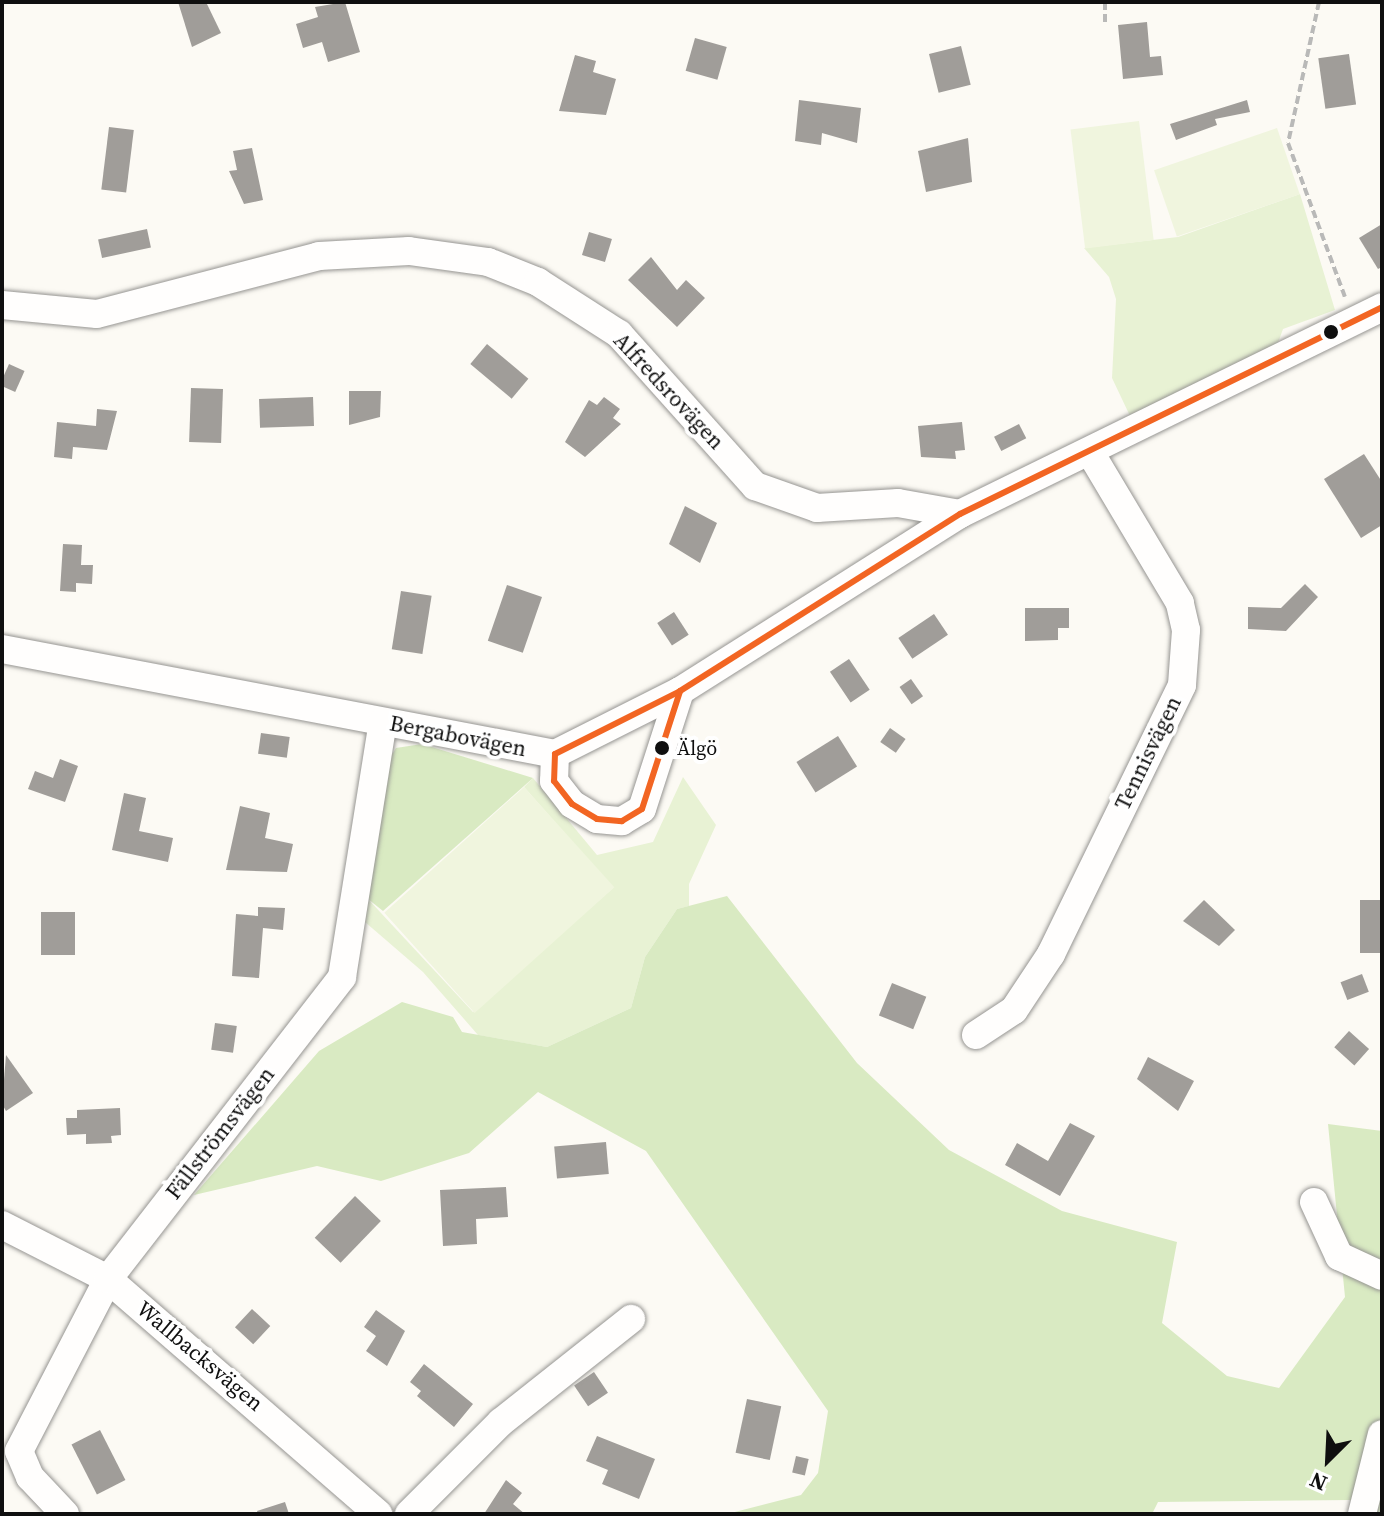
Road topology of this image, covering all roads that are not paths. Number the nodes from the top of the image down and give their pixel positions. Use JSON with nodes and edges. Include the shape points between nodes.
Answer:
{"nodes":[{"id":1,"x":2,"y":305,"type":"edge"},
{"id":2,"x":1382,"y":307,"type":"edge"},
{"id":3,"x":1090,"y":452,"type":"junction"},
{"id":4,"x":960,"y":514,"type":"junction"},
{"id":5,"x":3,"y":652,"type":"edge"},
{"id":6,"x":680,"y":691,"type":"junction"},
{"id":7,"x":383,"y":722,"type":"junction"},
{"id":8,"x":555,"y":754,"type":"junction"},
{"id":9,"x":976,"y":1035,"type":"dead end"},
{"id":10,"x":1314,"y":1202,"type":"dead end"},
{"id":11,"x":2,"y":1225,"type":"edge"},
{"id":12,"x":1382,"y":1276,"type":"edge"},
{"id":13,"x":108,"y":1279,"type":"junction"},
{"id":14,"x":631,"y":1319,"type":"dead end"},
{"id":15,"x":1382,"y":1434,"type":"edge"},
{"id":16,"x":10,"y":1451,"type":"edge"},
{"id":17,"x":65,"y":1514,"type":"edge"},
{"id":18,"x":378,"y":1514,"type":"edge"},
{"id":19,"x":409,"y":1514,"type":"edge"},
{"id":20,"x":1362,"y":1514,"type":"edge"}],
"edges":[{"from":1,"to":4,"type":"street","name":"Alfredsrovägen","via":[[97,314],[319,256],[409,251],[488,262],[538,282],[619,334],[755,486],[817,508],[898,503]]},
{"from":2,"to":3,"type":"street","name":"Bergabovägen"},
{"from":3,"to":4,"type":"street","name":"Bergabovägen"},
{"from":3,"to":9,"type":"street","name":"Tennisvägen","via":[[1180,603],[1186,630],[1182,685],[1051,954],[1014,1010]]},
{"from":4,"to":6,"type":"street","name":"Bergabovägen"},
{"from":5,"to":7,"type":"street","name":"Bergabovägen"},
{"from":6,"to":8,"type":"street","name":"Bergabovägen"},
{"from":6,"to":8,"type":"street","via":[[642,809],[622,821],[597,819],[572,804],[554,781]]},
{"from":7,"to":8,"type":"street","name":"Bergabovägen"},
{"from":7,"to":13,"type":"street","name":"Fällströmsvägen","via":[[342,977]]},
{"from":10,"to":12,"type":"street","via":[[1339,1256]]},
{"from":11,"to":13,"type":"street","name":"Wallbacksvägen"},
{"from":13,"to":16,"type":"street","name":"Fällströmsvägen"},
{"from":13,"to":18,"type":"street","name":"Wallbacksvägen"},
{"from":14,"to":19,"type":"street","via":[[501,1422]]},
{"from":15,"to":20,"type":"street"},
{"from":16,"to":17,"type":"street","name":"Fällströmsvägen"}]}
